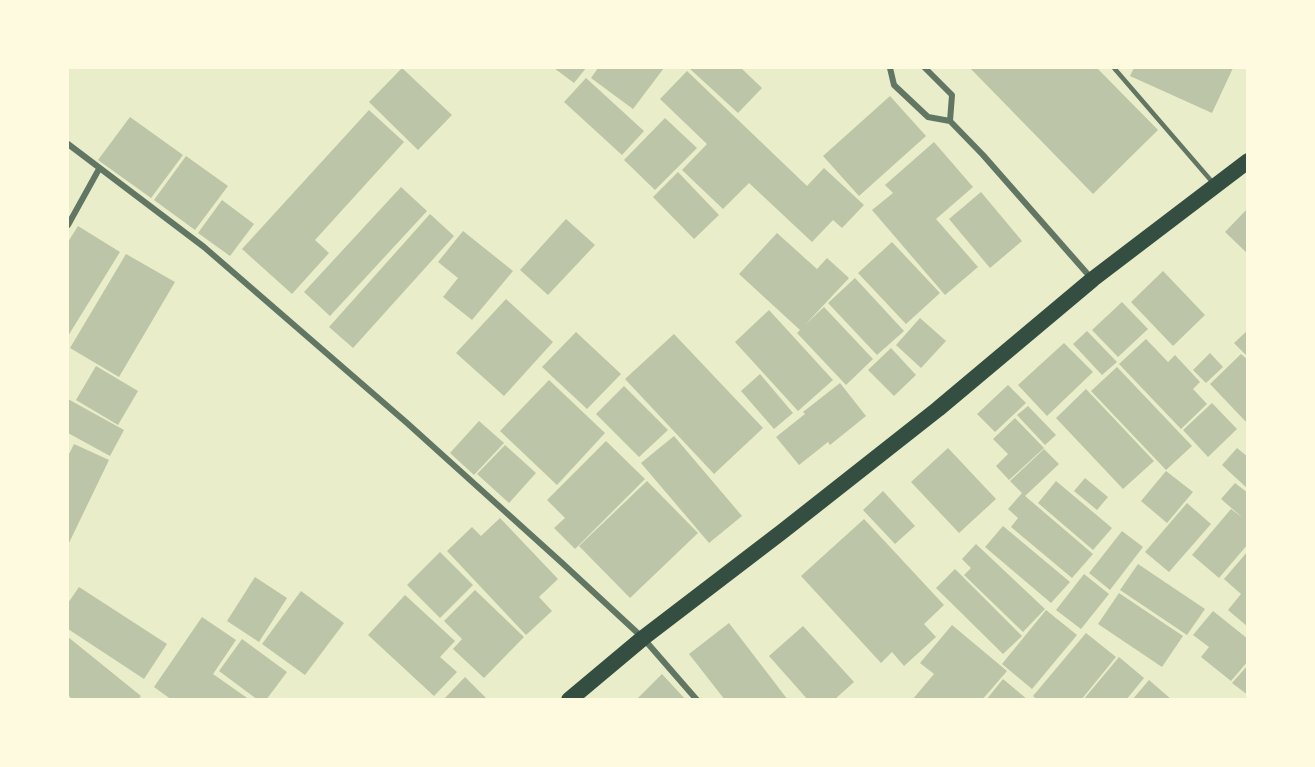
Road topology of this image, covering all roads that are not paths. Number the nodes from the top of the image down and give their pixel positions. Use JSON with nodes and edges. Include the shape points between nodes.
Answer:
{"nodes":[{"id":1,"x":890,"y":68,"type":"edge"},
{"id":2,"x":925,"y":68,"type":"edge"},
{"id":3,"x":1114,"y":68,"type":"edge"},
{"id":4,"x":950,"y":121,"type":"junction"},
{"id":5,"x":68,"y":144,"type":"edge"},
{"id":6,"x":1248,"y":161,"type":"edge"},
{"id":7,"x":99,"y":169,"type":"junction"},
{"id":8,"x":1215,"y":186,"type":"junction"},
{"id":9,"x":68,"y":225,"type":"edge"},
{"id":10,"x":1093,"y":279,"type":"junction"},
{"id":11,"x":643,"y":639,"type":"junction"},
{"id":12,"x":569,"y":699,"type":"edge"},
{"id":13,"x":697,"y":699,"type":"edge"}],
"edges":[{"from":1,"to":4,"type":"street","via":[[894,85],[928,117]]},
{"from":2,"to":4,"type":"street","via":[[952,95]]},
{"from":3,"to":8,"type":"lane"},
{"from":4,"to":10,"type":"street"},
{"from":5,"to":7,"type":"street"},
{"from":6,"to":8,"type":"highway"},
{"from":7,"to":9,"type":"street"},
{"from":7,"to":11,"type":"street","via":[[204,247],[407,423]]},
{"from":8,"to":10,"type":"highway"},
{"from":10,"to":11,"type":"highway","via":[[938,409]]},
{"from":11,"to":12,"type":"highway"},
{"from":11,"to":13,"type":"street"}]}
